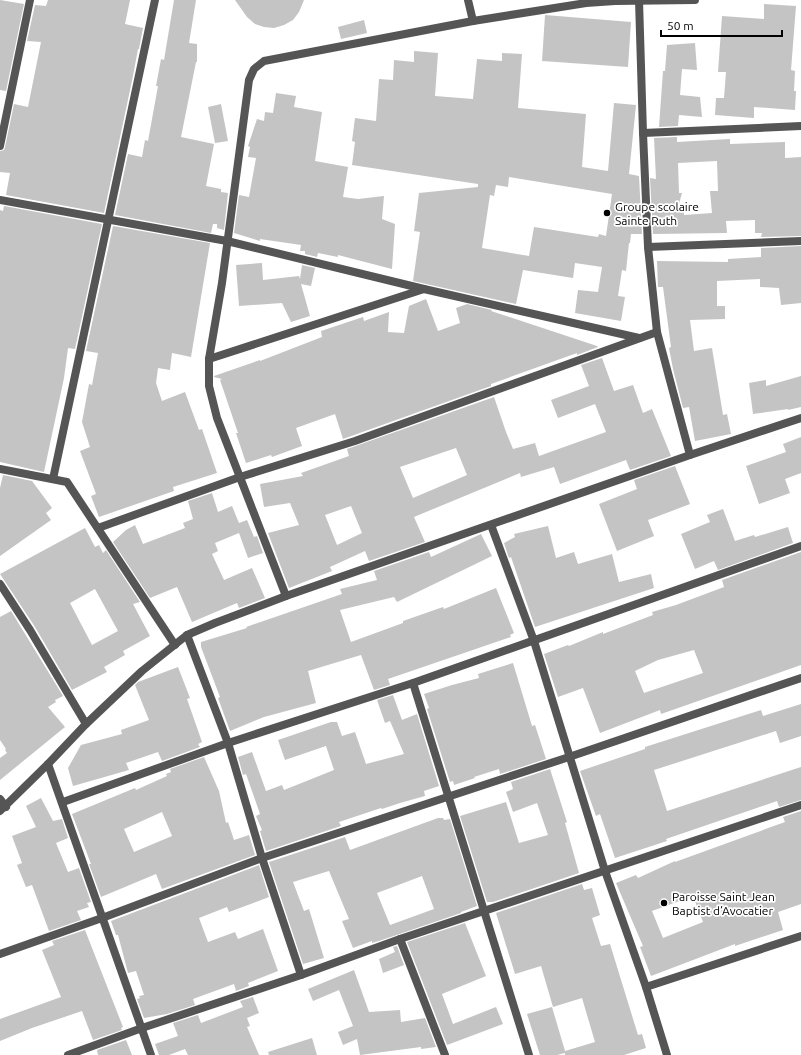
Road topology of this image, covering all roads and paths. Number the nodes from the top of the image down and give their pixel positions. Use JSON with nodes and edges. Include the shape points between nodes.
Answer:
{"nodes":[{"id":1,"x":30,"y":0,"type":"edge"},
{"id":2,"x":155,"y":0,"type":"edge"},
{"id":3,"x":468,"y":0,"type":"edge"},
{"id":4,"x":639,"y":0,"type":"edge"},
{"id":5,"x":695,"y":0,"type":"edge"},
{"id":6,"x":585,"y":2,"type":"edge"},
{"id":7,"x":473,"y":21,"type":"junction"},
{"id":8,"x":801,"y":126,"type":"edge"},
{"id":9,"x":643,"y":132,"type":"junction"},
{"id":10,"x":0,"y":146,"type":"edge"},
{"id":11,"x":0,"y":200,"type":"edge"},
{"id":12,"x":109,"y":220,"type":"junction"},
{"id":13,"x":801,"y":240,"type":"edge"},
{"id":14,"x":227,"y":241,"type":"junction"},
{"id":15,"x":648,"y":247,"type":"junction"},
{"id":16,"x":424,"y":289,"type":"junction"},
{"id":17,"x":657,"y":332,"type":"junction"},
{"id":18,"x":639,"y":338,"type":"junction"},
{"id":19,"x":209,"y":359,"type":"junction"},
{"id":20,"x":801,"y":418,"type":"edge"},
{"id":21,"x":690,"y":455,"type":"junction"},
{"id":22,"x":0,"y":469,"type":"edge"},
{"id":23,"x":240,"y":478,"type":"junction"},
{"id":24,"x":53,"y":479,"type":"junction"},
{"id":25,"x":491,"y":525,"type":"junction"},
{"id":26,"x":98,"y":528,"type":"junction"},
{"id":27,"x":801,"y":546,"type":"edge"},
{"id":28,"x":0,"y":584,"type":"edge"},
{"id":29,"x":286,"y":596,"type":"junction"},
{"id":30,"x":187,"y":635,"type":"junction"},
{"id":31,"x":534,"y":641,"type":"junction"},
{"id":32,"x":175,"y":645,"type":"junction"},
{"id":33,"x":801,"y":678,"type":"edge"},
{"id":34,"x":413,"y":683,"type":"junction"},
{"id":35,"x":86,"y":724,"type":"junction"},
{"id":36,"x":228,"y":743,"type":"junction"},
{"id":37,"x":569,"y":758,"type":"junction"},
{"id":38,"x":48,"y":764,"type":"junction"},
{"id":39,"x":448,"y":796,"type":"junction"},
{"id":40,"x":0,"y":799,"type":"edge"},
{"id":41,"x":63,"y":802,"type":"junction"},
{"id":42,"x":801,"y":805,"type":"edge"},
{"id":43,"x":3,"y":809,"type":"edge"},
{"id":44,"x":262,"y":858,"type":"junction"},
{"id":45,"x":605,"y":871,"type":"junction"},
{"id":46,"x":484,"y":911,"type":"junction"},
{"id":47,"x":102,"y":918,"type":"junction"},
{"id":48,"x":801,"y":936,"type":"edge"},
{"id":49,"x":400,"y":939,"type":"junction"},
{"id":50,"x":0,"y":954,"type":"edge"},
{"id":51,"x":301,"y":975,"type":"junction"},
{"id":52,"x":646,"y":987,"type":"junction"},
{"id":53,"x":142,"y":1028,"type":"junction"},
{"id":54,"x":68,"y":1055,"type":"edge"},
{"id":55,"x":151,"y":1055,"type":"edge"},
{"id":56,"x":445,"y":1055,"type":"edge"},
{"id":57,"x":529,"y":1055,"type":"edge"},
{"id":58,"x":667,"y":1055,"type":"edge"}],
"edges":[{"from":1,"to":10,"type":"street"},
{"from":2,"to":12,"type":"street"},
{"from":3,"to":7,"type":"street"},
{"from":4,"to":5,"type":"street"},
{"from":4,"to":6,"type":"street"},
{"from":4,"to":9,"type":"street"},
{"from":6,"to":7,"type":"street"},
{"from":7,"to":14,"type":"street","via":[[264,61],[254,69],[249,80]]},
{"from":8,"to":9,"type":"street"},
{"from":9,"to":15,"type":"street"},
{"from":11,"to":12,"type":"street"},
{"from":12,"to":14,"type":"street"},
{"from":12,"to":24,"type":"street"},
{"from":13,"to":15,"type":"street"},
{"from":14,"to":16,"type":"street"},
{"from":14,"to":19,"type":"street"},
{"from":15,"to":17,"type":"street"},
{"from":16,"to":18,"type":"street"},
{"from":16,"to":19,"type":"street"},
{"from":17,"to":18,"type":"street"},
{"from":17,"to":21,"type":"street"},
{"from":18,"to":23,"type":"street","via":[[355,441]]},
{"from":19,"to":23,"type":"street","via":[[209,386],[216,418]]},
{"from":20,"to":21,"type":"street"},
{"from":21,"to":25,"type":"street"},
{"from":22,"to":24,"type":"street"},
{"from":23,"to":26,"type":"street"},
{"from":23,"to":29,"type":"street"},
{"from":24,"to":26,"type":"street","via":[[70,486]]},
{"from":25,"to":29,"type":"street"},
{"from":25,"to":31,"type":"street"},
{"from":26,"to":32,"type":"street"},
{"from":27,"to":31,"type":"street"},
{"from":28,"to":35,"type":"street"},
{"from":29,"to":30,"type":"street"},
{"from":30,"to":32,"type":"street"},
{"from":30,"to":36,"type":"street"},
{"from":31,"to":34,"type":"street"},
{"from":31,"to":37,"type":"street"},
{"from":32,"to":35,"type":"street","via":[[142,671]]},
{"from":33,"to":37,"type":"street"},
{"from":34,"to":36,"type":"street"},
{"from":34,"to":39,"type":"street"},
{"from":35,"to":38,"type":"street"},
{"from":36,"to":41,"type":"street"},
{"from":36,"to":44,"type":"street"},
{"from":37,"to":39,"type":"street"},
{"from":37,"to":45,"type":"street"},
{"from":38,"to":41,"type":"street"},
{"from":38,"to":43,"type":"street"},
{"from":39,"to":44,"type":"street"},
{"from":39,"to":46,"type":"street"},
{"from":40,"to":43,"type":"street"},
{"from":41,"to":47,"type":"street"},
{"from":42,"to":45,"type":"street"},
{"from":44,"to":47,"type":"street"},
{"from":44,"to":51,"type":"street"},
{"from":45,"to":46,"type":"street"},
{"from":45,"to":52,"type":"street"},
{"from":46,"to":49,"type":"street"},
{"from":46,"to":57,"type":"street"},
{"from":47,"to":50,"type":"street"},
{"from":47,"to":53,"type":"street"},
{"from":48,"to":52,"type":"street"},
{"from":49,"to":51,"type":"street"},
{"from":49,"to":56,"type":"street"},
{"from":51,"to":53,"type":"street"},
{"from":52,"to":58,"type":"street"},
{"from":53,"to":54,"type":"street"},
{"from":53,"to":55,"type":"street"}]}
